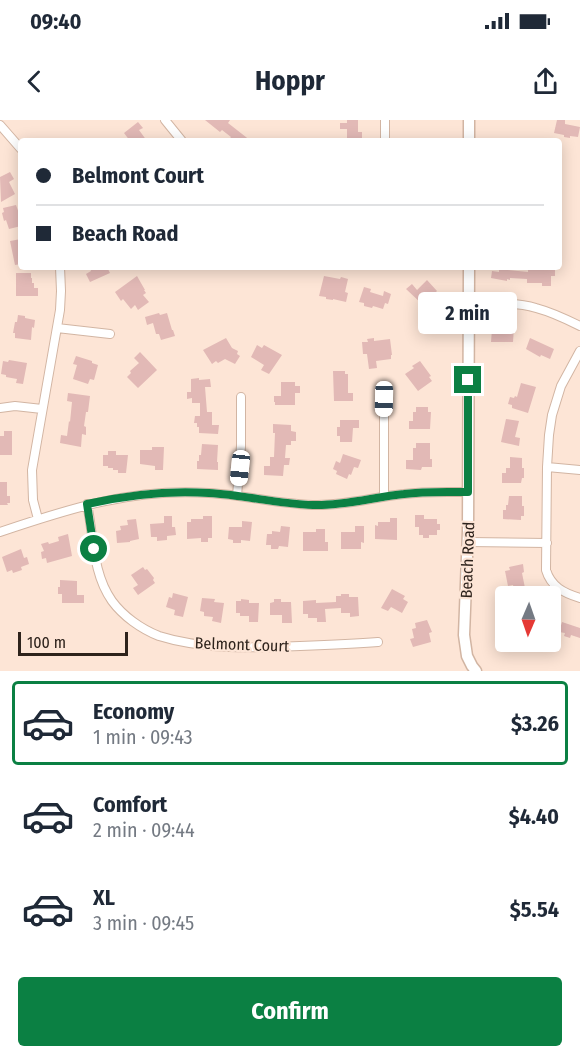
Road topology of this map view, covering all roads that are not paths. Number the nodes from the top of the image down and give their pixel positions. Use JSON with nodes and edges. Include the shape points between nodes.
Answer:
{"nodes":[{"id":1,"x":165,"y":120,"type":"edge"},
{"id":2,"x":385,"y":120,"type":"edge"},
{"id":3,"x":469,"y":120,"type":"edge"},
{"id":4,"x":0,"y":125,"type":"edge"},
{"id":5,"x":180,"y":138,"type":"edge"},
{"id":6,"x":385,"y":138,"type":"edge"},
{"id":7,"x":469,"y":138,"type":"edge"},
{"id":8,"x":18,"y":146,"type":"edge"},
{"id":9,"x":60,"y":270,"type":"edge"},
{"id":10,"x":469,"y":270,"type":"edge"},
{"id":11,"x":469,"y":303,"type":"junction"},
{"id":12,"x":580,"y":326,"type":"edge"},
{"id":13,"x":57,"y":328,"type":"junction"},
{"id":14,"x":110,"y":334,"type":"dead end"},
{"id":15,"x":580,"y":351,"type":"edge"},
{"id":16,"x":241,"y":397,"type":"dead end"},
{"id":17,"x":384,"y":399,"type":"dead end"},
{"id":18,"x":0,"y":408,"type":"edge"},
{"id":19,"x":42,"y":409,"type":"junction"},
{"id":20,"x":547,"y":467,"type":"junction"},
{"id":21,"x":580,"y":470,"type":"edge"},
{"id":22,"x":468,"y":492,"type":"junction"},
{"id":23,"x":237,"y":496,"type":"junction"},
{"id":24,"x":384,"y":497,"type":"junction"},
{"id":25,"x":87,"y":504,"type":"junction"},
{"id":26,"x":38,"y":519,"type":"junction"},
{"id":27,"x":0,"y":532,"type":"edge"},
{"id":28,"x":468,"y":542,"type":"junction"},
{"id":29,"x":546,"y":543,"type":"junction"},
{"id":30,"x":580,"y":598,"type":"edge"},
{"id":31,"x":378,"y":642,"type":"dead end"},
{"id":32,"x":476,"y":671,"type":"edge"}],
"edges":[{"from":1,"to":5,"type":"street"},
{"from":2,"to":6,"type":"street"},
{"from":3,"to":7,"type":"street"},
{"from":4,"to":8,"type":"street"},
{"from":9,"to":13,"type":"street"},
{"from":10,"to":11,"type":"street","name":"Beach Road"},
{"from":11,"to":12,"type":"street","via":[[534,307]]},
{"from":11,"to":22,"type":"street","name":"Beach Road"},
{"from":13,"to":14,"type":"street"},
{"from":13,"to":19,"type":"street"},
{"from":15,"to":20,"type":"street","via":[[557,398]]},
{"from":16,"to":23,"type":"street"},
{"from":17,"to":24,"type":"street"},
{"from":18,"to":19,"type":"street"},
{"from":19,"to":26,"type":"street","via":[[32,470]]},
{"from":20,"to":21,"type":"street"},
{"from":20,"to":29,"type":"street"},
{"from":22,"to":24,"type":"street"},
{"from":22,"to":28,"type":"street","name":"Beach Road"},
{"from":23,"to":24,"type":"street","via":[[314,505]]},
{"from":23,"to":25,"type":"street","via":[[159,493]]},
{"from":25,"to":26,"type":"street"},
{"from":25,"to":31,"type":"street","name":"Belmont Court","via":[[102,583],[123,613],[151,632],[182,641],[233,647]]},
{"from":26,"to":27,"type":"street"},
{"from":28,"to":29,"type":"street"},
{"from":28,"to":32,"type":"street","name":"Beach Road","via":[[464,643]]},
{"from":29,"to":30,"type":"street","via":[[548,576],[555,587]]}]}
